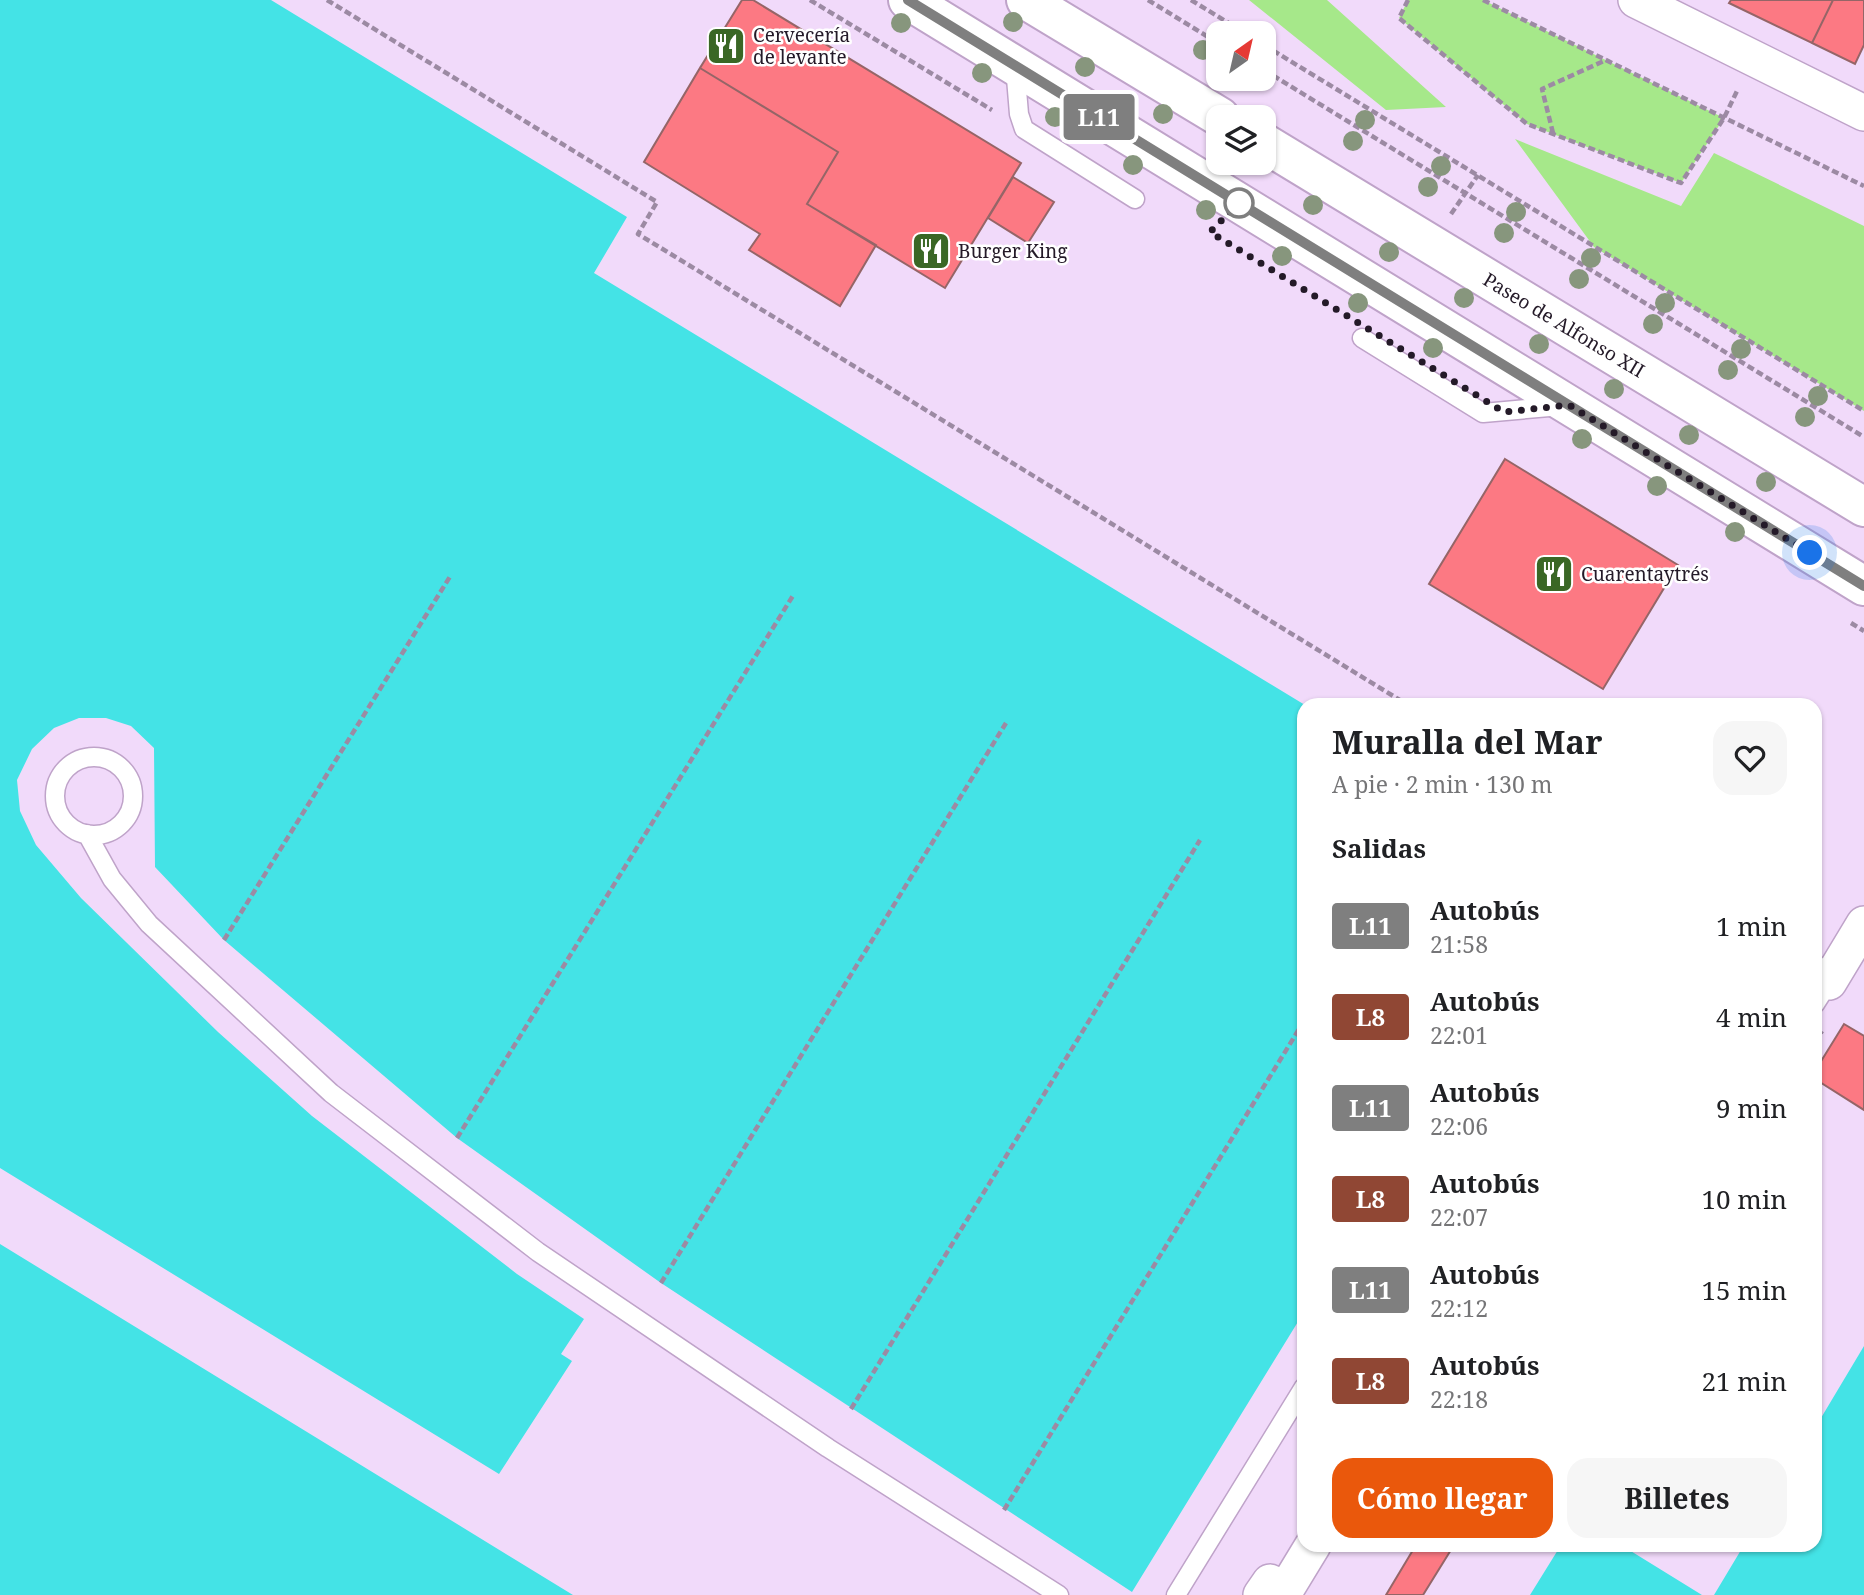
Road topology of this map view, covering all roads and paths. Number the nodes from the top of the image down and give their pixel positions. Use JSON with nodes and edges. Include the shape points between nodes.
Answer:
{"nodes":[{"id":1,"x":327,"y":0,"type":"edge"},
{"id":2,"x":810,"y":0,"type":"edge"},
{"id":3,"x":908,"y":0,"type":"edge"},
{"id":4,"x":1026,"y":0,"type":"edge"},
{"id":5,"x":1148,"y":0,"type":"edge"},
{"id":6,"x":1191,"y":0,"type":"edge"},
{"id":7,"x":1408,"y":0,"type":"edge"},
{"id":8,"x":1483,"y":0,"type":"edge"},
{"id":9,"x":1636,"y":0,"type":"edge"},
{"id":10,"x":1225,"y":21,"type":"edge"},
{"id":11,"x":1206,"y":36,"type":"edge"},
{"id":12,"x":1276,"y":52,"type":"edge"},
{"id":13,"x":1754,"y":58,"type":"junction"},
{"id":14,"x":1606,"y":60,"type":"junction"},
{"id":15,"x":1016,"y":66,"type":"junction"},
{"id":16,"x":1276,"y":77,"type":"edge"},
{"id":17,"x":1206,"y":109,"type":"edge"},
{"id":18,"x":1864,"y":113,"type":"edge"},
{"id":19,"x":1019,"y":114,"type":"junction"},
{"id":20,"x":1724,"y":118,"type":"junction"},
{"id":21,"x":1553,"y":134,"type":"junction"},
{"id":22,"x":1276,"y":150,"type":"edge"},
{"id":23,"x":1478,"y":175,"type":"junction"},
{"id":24,"x":1864,"y":186,"type":"edge"},
{"id":25,"x":1465,"y":194,"type":"junction"},
{"id":26,"x":1135,"y":199,"type":"dead end"},
{"id":27,"x":1431,"y":244,"type":"junction"},
{"id":28,"x":1362,"y":338,"type":"dead end"},
{"id":29,"x":1569,"y":405,"type":"junction"},
{"id":30,"x":1864,"y":411,"type":"edge"},
{"id":31,"x":1864,"y":437,"type":"edge"},
{"id":32,"x":1864,"y":507,"type":"edge"},
{"id":33,"x":451,"y":575,"type":"dead end"},
{"id":34,"x":1864,"y":586,"type":"edge"},
{"id":35,"x":794,"y":594,"type":"dead end"},
{"id":36,"x":1397,"y":698,"type":"edge"},
{"id":37,"x":1006,"y":723,"type":"dead end"},
{"id":38,"x":87,"y":834,"type":"junction"},
{"id":39,"x":1200,"y":840,"type":"dead end"},
{"id":40,"x":1864,"y":924,"type":"edge"},
{"id":41,"x":224,"y":940,"type":"dead end"},
{"id":42,"x":1822,"y":983,"type":"edge"},
{"id":43,"x":1297,"y":1032,"type":"edge"},
{"id":44,"x":457,"y":1138,"type":"dead end"},
{"id":45,"x":661,"y":1283,"type":"dead end"},
{"id":46,"x":1297,"y":1398,"type":"edge"},
{"id":47,"x":851,"y":1409,"type":"dead end"},
{"id":48,"x":1004,"y":1510,"type":"dead end"},
{"id":49,"x":1309,"y":1552,"type":"edge"},
{"id":50,"x":1059,"y":1595,"type":"edge"},
{"id":51,"x":1177,"y":1595,"type":"edge"},
{"id":52,"x":1261,"y":1595,"type":"edge"}],
"edges":[{"from":1,"to":36,"type":"path","via":[[657,202],[638,234]]},
{"from":2,"to":19,"type":"path","via":[[989,109]]},
{"from":3,"to":15,"type":"main road"},
{"from":4,"to":17,"type":"main road"},
{"from":5,"to":11,"type":"path"},
{"from":6,"to":10,"type":"path"},
{"from":7,"to":21,"type":"path","via":[[1399,18],[1527,124]]},
{"from":8,"to":14,"type":"path"},
{"from":9,"to":13,"type":"street"},
{"from":12,"to":23,"type":"path"},
{"from":13,"to":18,"type":"street"},
{"from":13,"to":20,"type":"path"},
{"from":14,"to":20,"type":"path"},
{"from":14,"to":21,"type":"path","via":[[1542,89]]},
{"from":15,"to":19,"type":"lane"},
{"from":15,"to":29,"type":"main road"},
{"from":16,"to":25,"type":"path"},
{"from":19,"to":26,"type":"lane","via":[[1024,129]]},
{"from":20,"to":21,"type":"path","via":[[1681,183]]},
{"from":20,"to":24,"type":"path"},
{"from":22,"to":27,"type":"main road","name":"Paseo de Alfonso XII"},
{"from":23,"to":25,"type":"path"},
{"from":23,"to":30,"type":"path"},
{"from":25,"to":27,"type":"path"},
{"from":25,"to":31,"type":"path"},
{"from":27,"to":32,"type":"main road","name":"Paseo de Alfonso XII"},
{"from":28,"to":29,"type":"lane","via":[[1483,413]]},
{"from":29,"to":34,"type":"main road"},
{"from":33,"to":41,"type":"path"},
{"from":35,"to":44,"type":"path"},
{"from":37,"to":45,"type":"path"},
{"from":38,"to":38,"type":"lane","via":[[99,834],[121,823],[132,802],[132,790],[121,768],[98,757],[72,763],[56,784],[55,797],[64,821]]},
{"from":38,"to":50,"type":"lane","via":[[112,879],[149,924],[342,1102],[538,1252],[828,1448]]},
{"from":39,"to":47,"type":"path"},
{"from":40,"to":42,"type":"street"},
{"from":43,"to":48,"type":"path"},
{"from":46,"to":51,"type":"lane"},
{"from":49,"to":52,"type":"street","via":[[1285,1591],[1269,1582]]}]}
